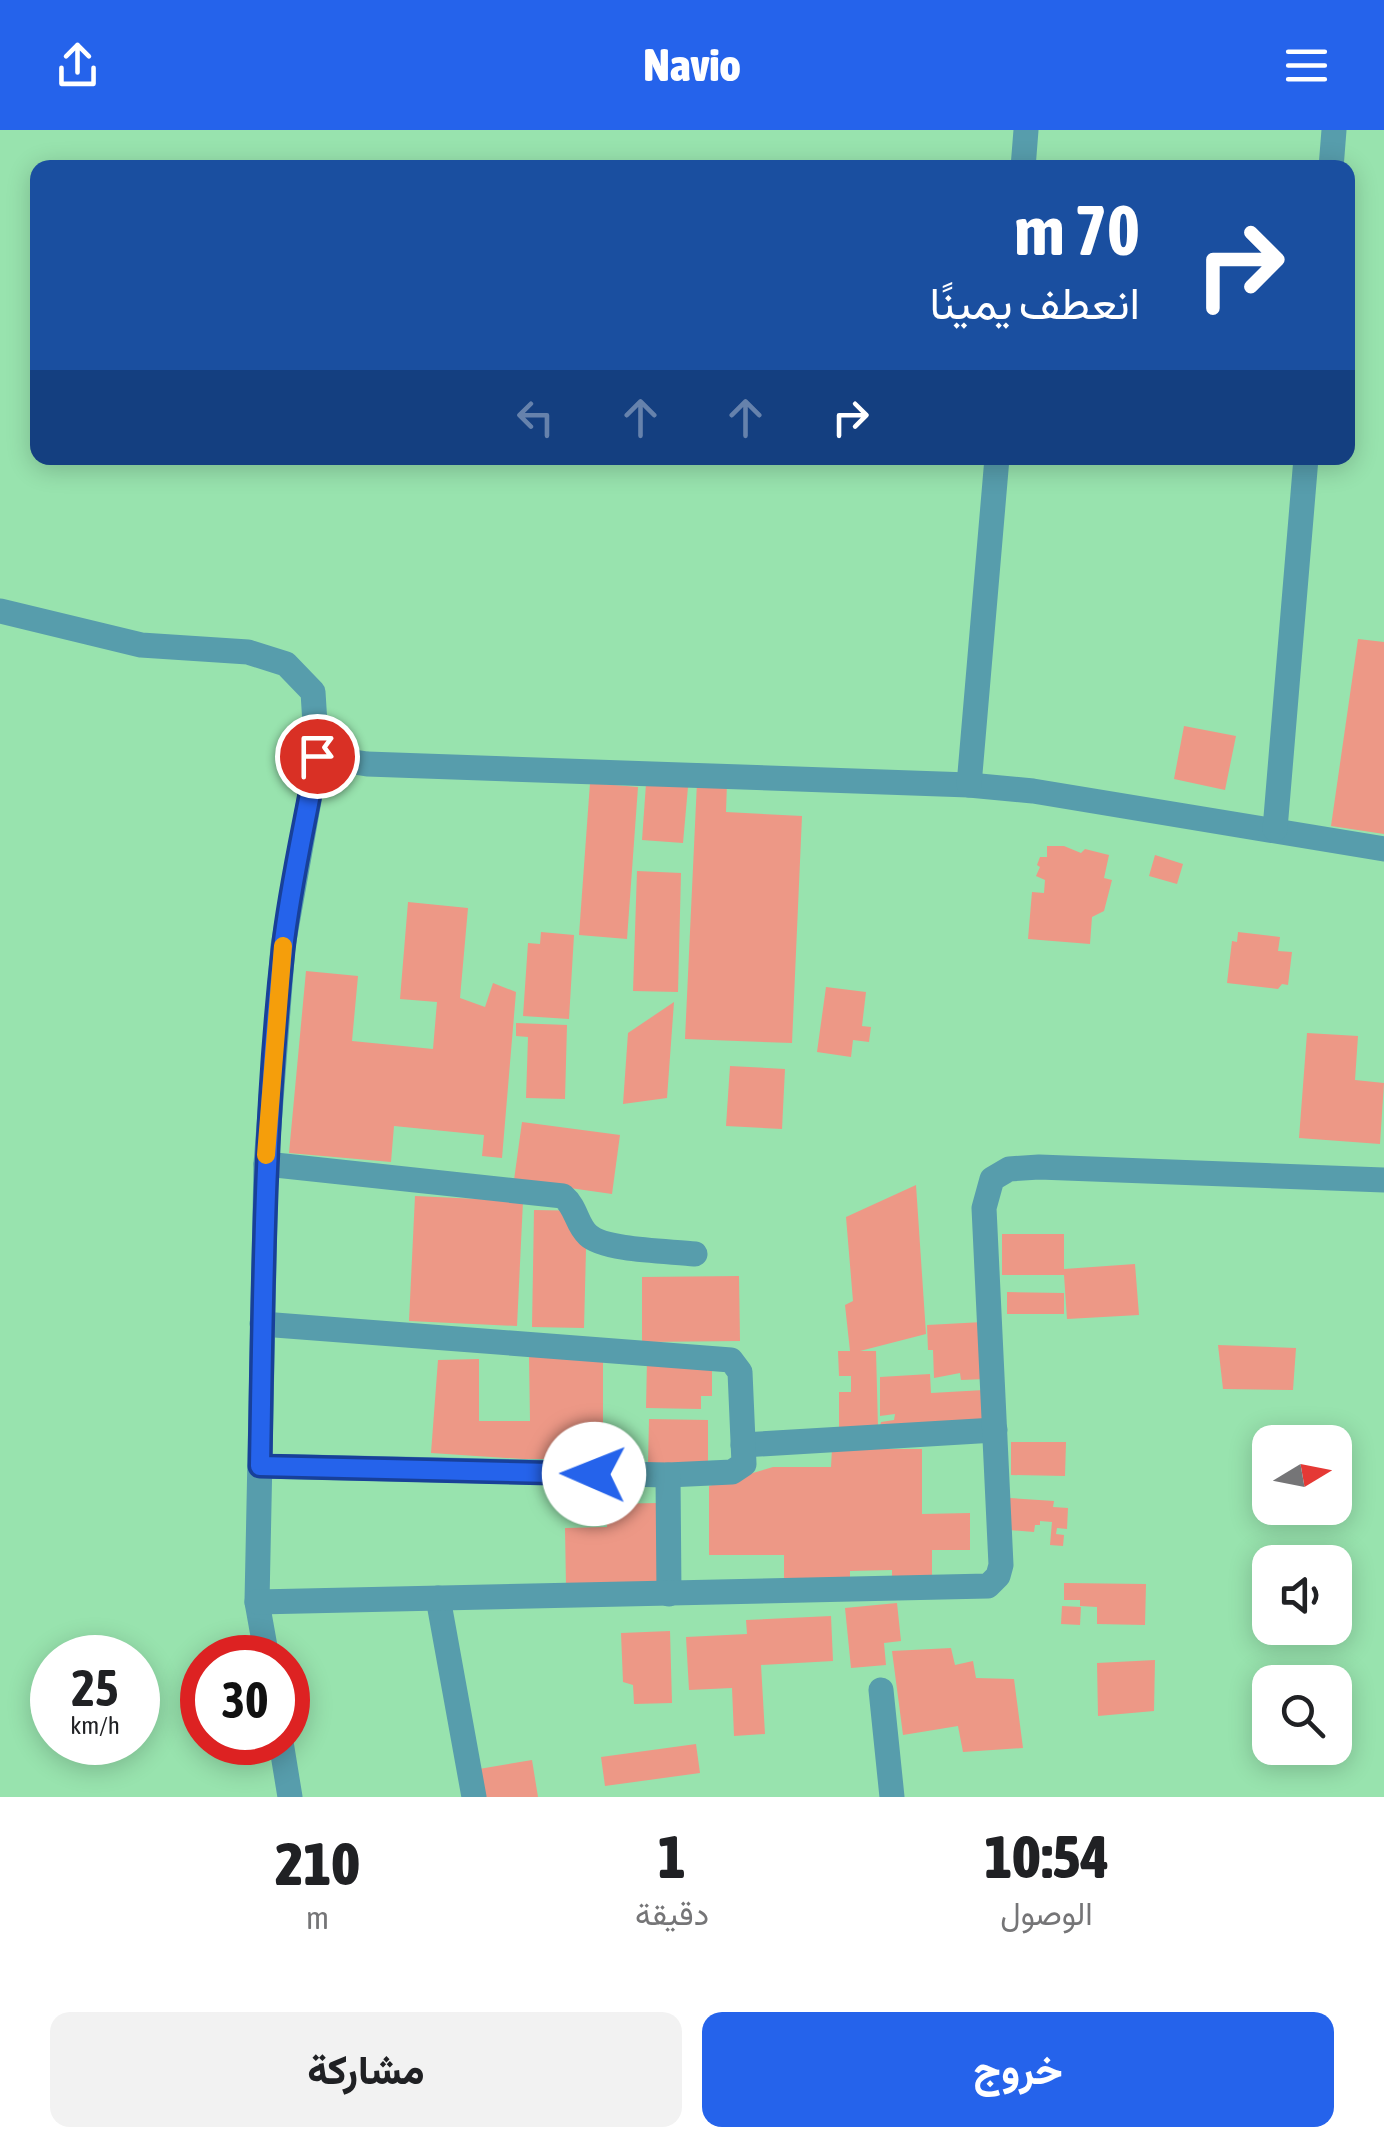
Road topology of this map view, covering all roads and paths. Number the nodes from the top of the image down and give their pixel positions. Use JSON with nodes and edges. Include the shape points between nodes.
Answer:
{"nodes":[{"id":1,"x":1026,"y":130,"type":"edge"},
{"id":2,"x":1334,"y":130,"type":"edge"},
{"id":3,"x":1024,"y":160,"type":"edge"},
{"id":4,"x":1331,"y":160,"type":"edge"},
{"id":5,"x":996,"y":465,"type":"edge"},
{"id":6,"x":1305,"y":465,"type":"edge"},
{"id":7,"x":0,"y":611,"type":"edge"},
{"id":8,"x":317,"y":756,"type":"junction"},
{"id":9,"x":968,"y":784,"type":"junction"},
{"id":10,"x":1275,"y":829,"type":"junction"},
{"id":11,"x":1384,"y":849,"type":"edge"},
{"id":12,"x":266,"y":1164,"type":"junction"},
{"id":13,"x":1384,"y":1180,"type":"edge"},
{"id":14,"x":695,"y":1254,"type":"dead end"},
{"id":15,"x":262,"y":1324,"type":"junction"},
{"id":16,"x":994,"y":1430,"type":"junction"},
{"id":17,"x":743,"y":1444,"type":"junction"},
{"id":18,"x":260,"y":1466,"type":"junction"},
{"id":19,"x":668,"y":1475,"type":"junction"},
{"id":20,"x":669,"y":1594,"type":"junction"},
{"id":21,"x":438,"y":1598,"type":"junction"},
{"id":22,"x":258,"y":1602,"type":"junction"},
{"id":23,"x":263,"y":1635,"type":"edge"},
{"id":24,"x":881,"y":1690,"type":"dead end"},
{"id":25,"x":285,"y":1765,"type":"edge"},
{"id":26,"x":290,"y":1797,"type":"edge"},
{"id":27,"x":474,"y":1797,"type":"edge"},
{"id":28,"x":892,"y":1797,"type":"edge"}],
"edges":[{"from":1,"to":3,"type":"street"},
{"from":2,"to":4,"type":"street"},
{"from":5,"to":9,"type":"street"},
{"from":6,"to":10,"type":"street"},
{"from":7,"to":8,"type":"street","via":[[141,645],[248,652],[286,664],[313,692]]},
{"from":8,"to":9,"type":"street","via":[[367,764]]},
{"from":8,"to":12,"type":"street","via":[[283,946]]},
{"from":9,"to":10,"type":"street"},
{"from":10,"to":11,"type":"street"},
{"from":12,"to":14,"type":"street","via":[[563,1196],[600,1244]]},
{"from":12,"to":15,"type":"street"},
{"from":13,"to":16,"type":"street","via":[[1039,1167],[1010,1169],[992,1180],[984,1208]]},
{"from":15,"to":17,"type":"street","via":[[731,1360],[740,1372]]},
{"from":15,"to":18,"type":"street"},
{"from":16,"to":17,"type":"street"},
{"from":16,"to":20,"type":"street","via":[[1001,1565],[988,1586]]},
{"from":17,"to":19,"type":"street","via":[[739,1469]]},
{"from":18,"to":19,"type":"street"},
{"from":18,"to":22,"type":"street"},
{"from":19,"to":20,"type":"street"},
{"from":20,"to":21,"type":"street"},
{"from":21,"to":22,"type":"street"},
{"from":21,"to":27,"type":"street"},
{"from":22,"to":23,"type":"street"},
{"from":24,"to":28,"type":"street"},
{"from":25,"to":26,"type":"street"}]}
